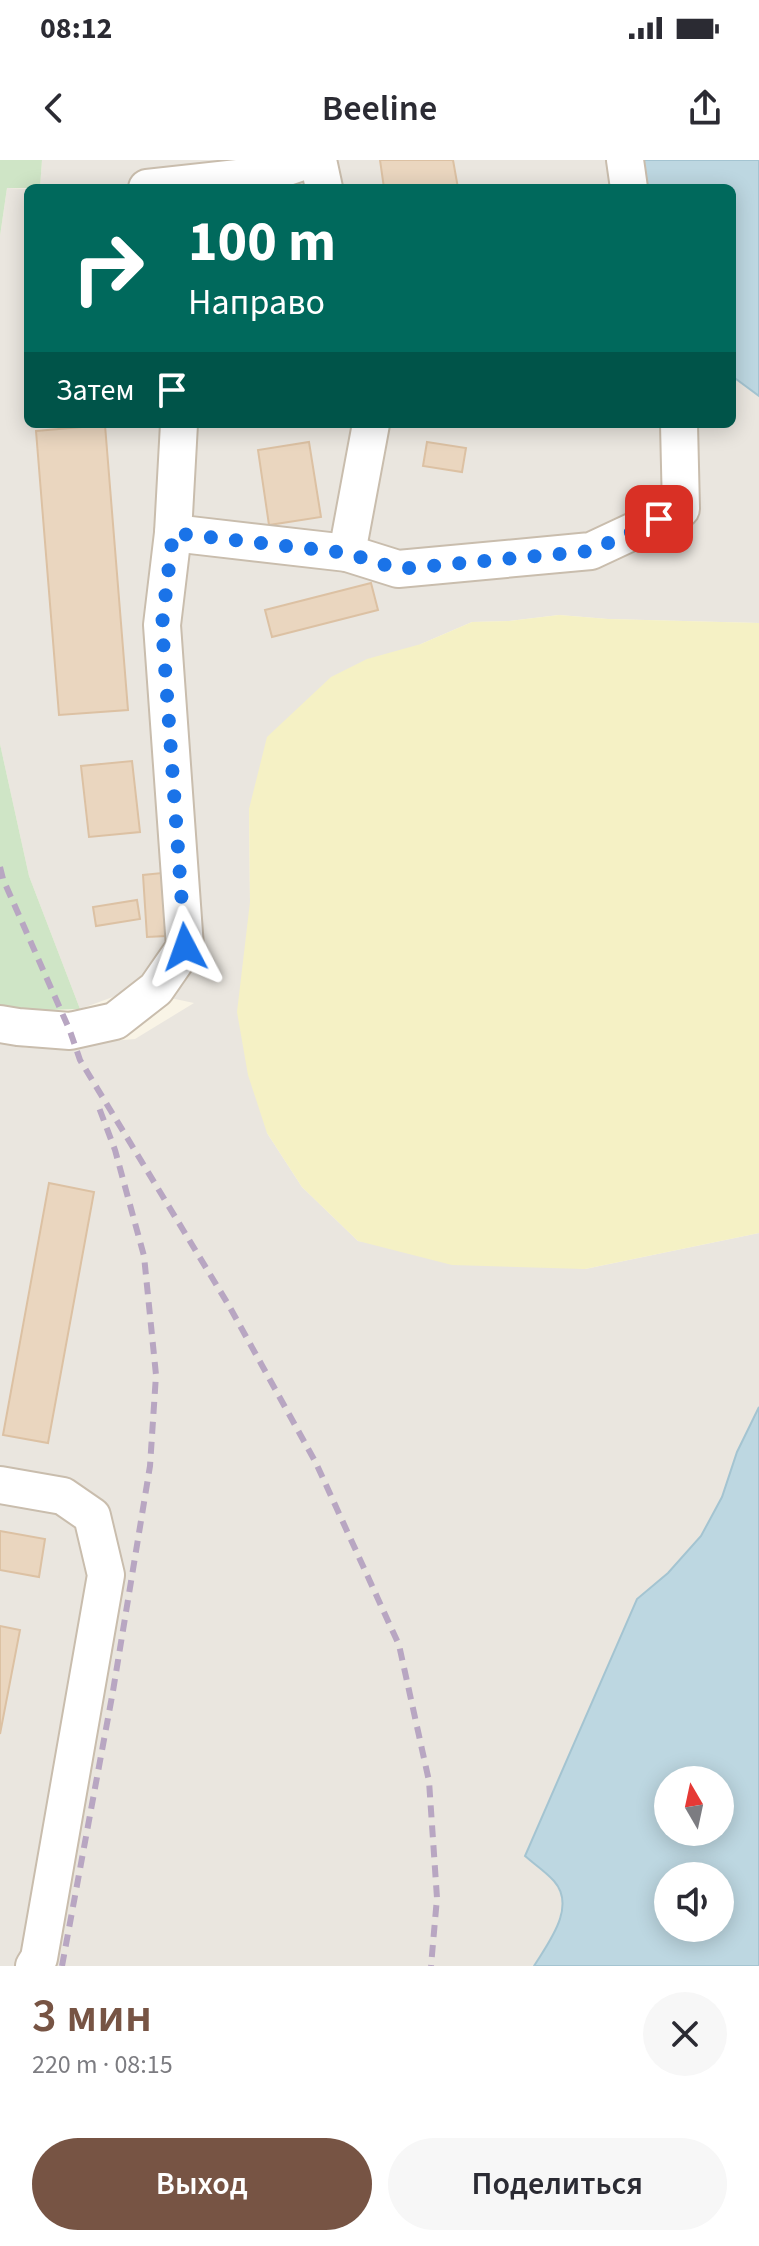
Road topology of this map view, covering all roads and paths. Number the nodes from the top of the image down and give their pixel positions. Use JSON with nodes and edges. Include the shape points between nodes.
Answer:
{"nodes":[{"id":1,"x":132,"y":160,"type":"edge"},
{"id":2,"x":308,"y":160,"type":"edge"},
{"id":3,"x":318,"y":160,"type":"edge"},
{"id":4,"x":625,"y":160,"type":"edge"},
{"id":5,"x":143,"y":184,"type":"edge"},
{"id":6,"x":182,"y":184,"type":"edge"},
{"id":7,"x":323,"y":184,"type":"edge"},
{"id":8,"x":628,"y":184,"type":"edge"},
{"id":9,"x":179,"y":428,"type":"edge"},
{"id":10,"x":370,"y":428,"type":"edge"},
{"id":11,"x":679,"y":428,"type":"edge"},
{"id":12,"x":173,"y":533,"type":"junction"},
{"id":13,"x":347,"y":553,"type":"junction"},
{"id":14,"x":0,"y":1024,"type":"edge"},
{"id":15,"x":0,"y":1485,"type":"edge"},
{"id":16,"x":34,"y":1966,"type":"edge"}],
"edges":[{"from":1,"to":5,"type":"lane"},
{"from":2,"to":6,"type":"lane","via":[[264,175]]},
{"from":3,"to":7,"type":"lane"},
{"from":4,"to":8,"type":"lane"},
{"from":9,"to":12,"type":"lane"},
{"from":10,"to":13,"type":"lane"},
{"from":11,"to":13,"type":"lane","via":[[681,509],[591,551],[398,569]]},
{"from":12,"to":13,"type":"lane"},
{"from":12,"to":14,"type":"lane","via":[[162,625],[185,947],[156,989],[115,1021],[70,1031]]},
{"from":15,"to":16,"type":"lane","via":[[63,1496],[92,1516],[106,1575]]}]}
